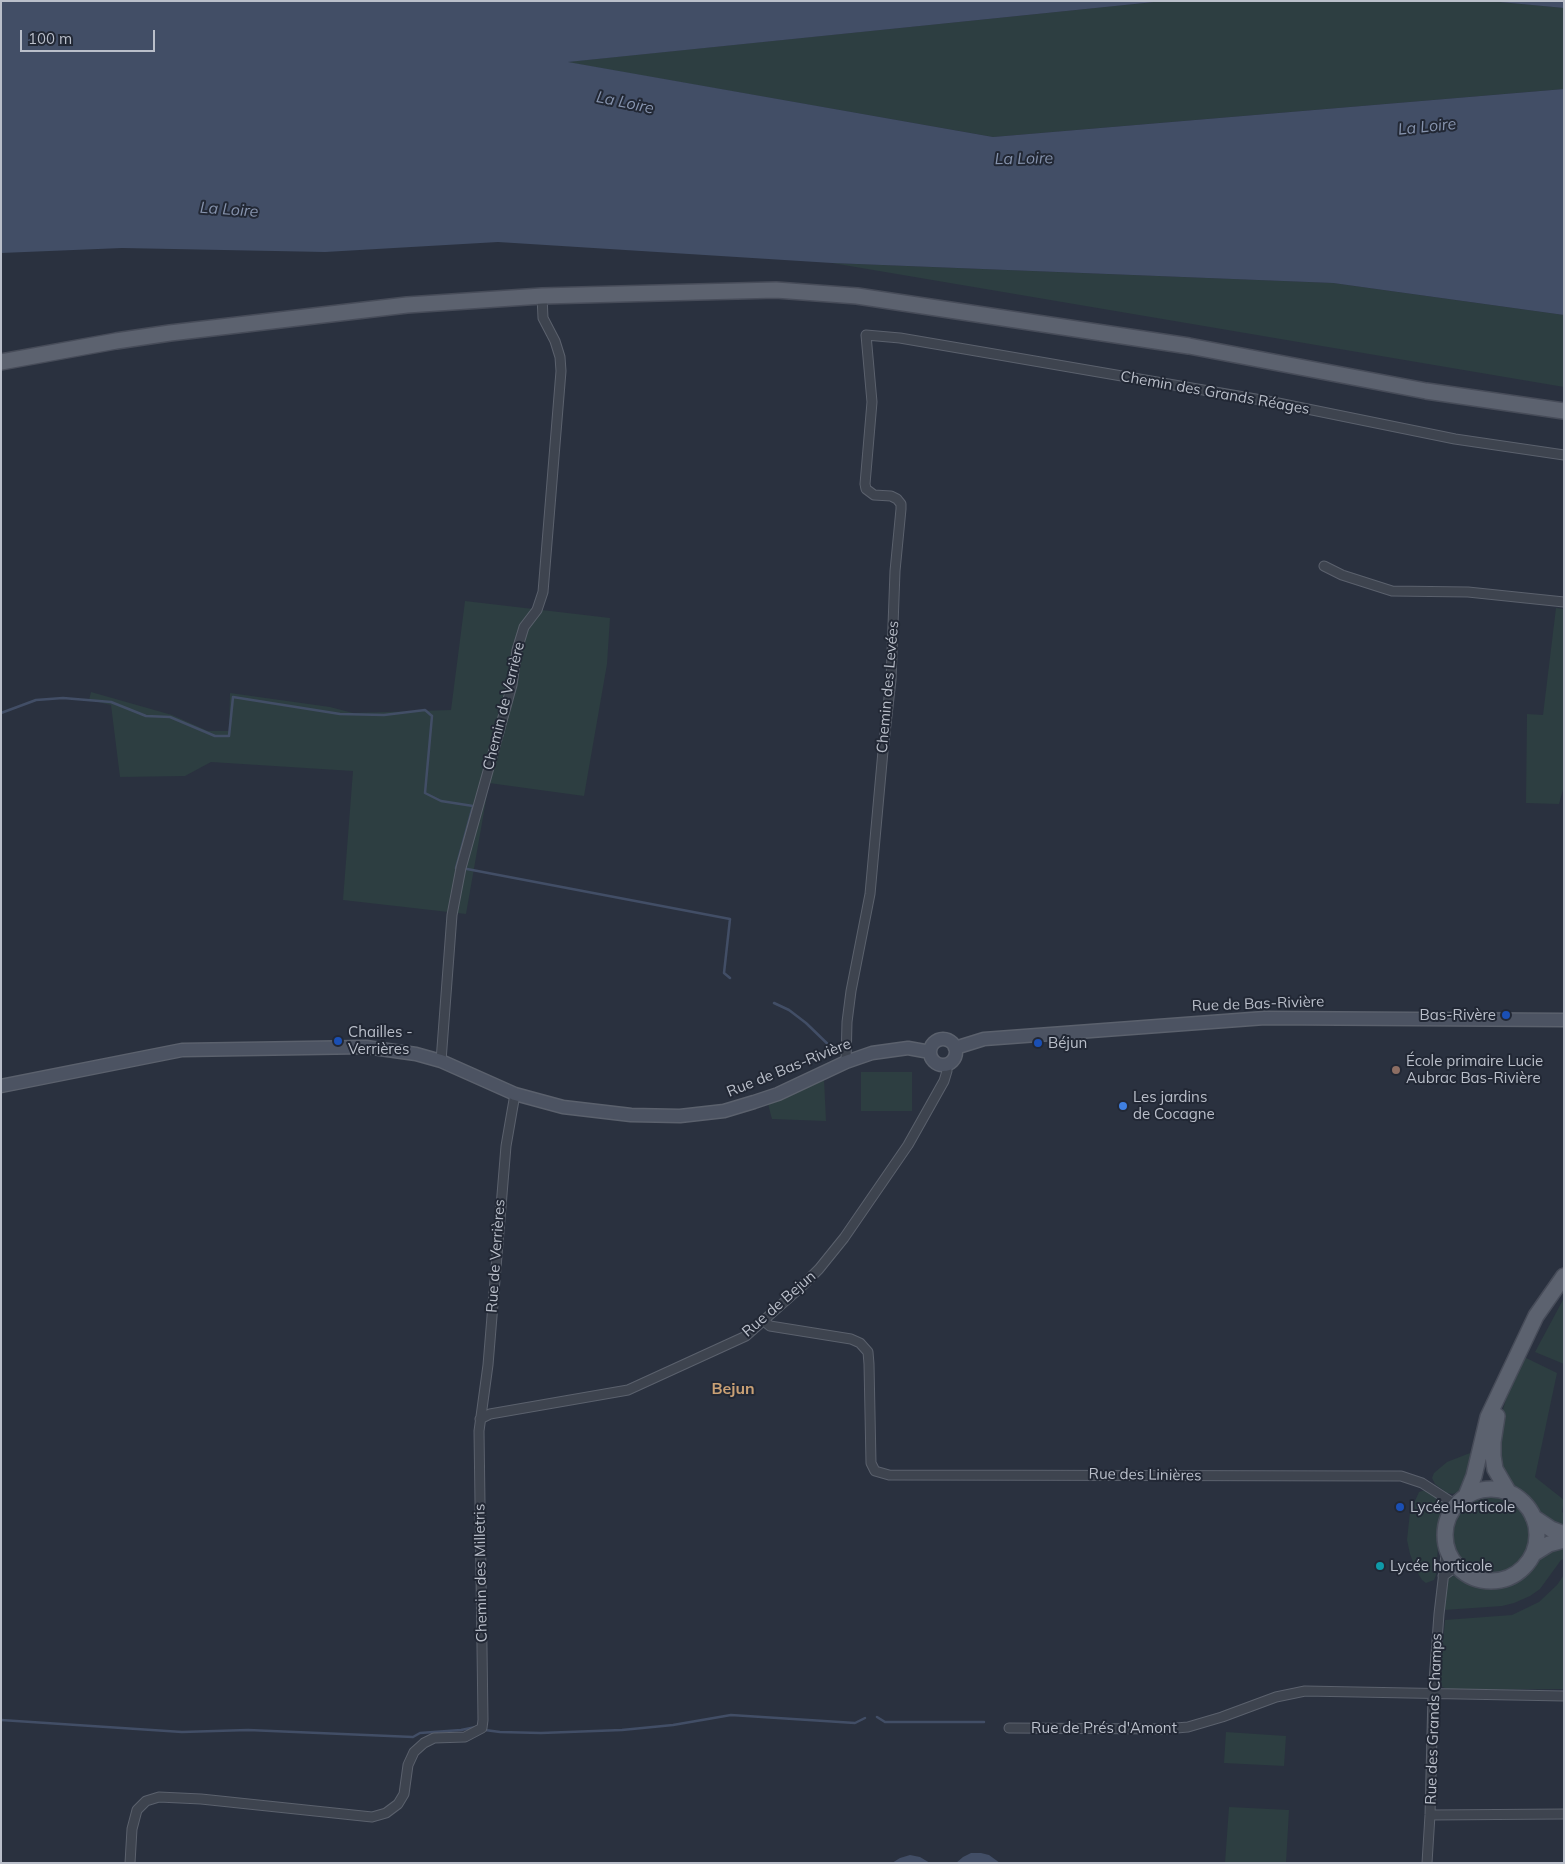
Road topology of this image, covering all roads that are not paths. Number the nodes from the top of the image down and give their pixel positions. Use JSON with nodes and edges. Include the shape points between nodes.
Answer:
{"nodes":[{"id":1,"x":542,"y":296,"type":"junction"},
{"id":2,"x":866,"y":335,"type":"joint"},
{"id":3,"x":1,"y":362,"type":"edge"},
{"id":4,"x":1564,"y":412,"type":"edge"},
{"id":5,"x":1564,"y":455,"type":"edge"},
{"id":6,"x":1324,"y":566,"type":"dead end"},
{"id":7,"x":1564,"y":602,"type":"edge"},
{"id":8,"x":1564,"y":1020,"type":"edge"},
{"id":9,"x":955,"y":1048,"type":"junction"},
{"id":10,"x":930,"y":1052,"type":"junction"},
{"id":11,"x":441,"y":1061,"type":"junction"},
{"id":12,"x":846,"y":1062,"type":"junction"},
{"id":13,"x":946,"y":1065,"type":"junction"},
{"id":14,"x":1,"y":1086,"type":"edge"},
{"id":15,"x":515,"y":1094,"type":"junction"},
{"id":16,"x":1564,"y":1276,"type":"edge"},
{"id":17,"x":764,"y":1321,"type":"junction"},
{"id":18,"x":1502,"y":1390,"type":"junction"},
{"id":19,"x":480,"y":1419,"type":"junction"},
{"id":20,"x":1510,"y":1493,"type":"junction"},
{"id":21,"x":1461,"y":1501,"type":"junction"},
{"id":22,"x":1533,"y":1517,"type":"junction"},
{"id":23,"x":1564,"y":1534,"type":"edge"},
{"id":24,"x":1564,"y":1540,"type":"edge"},
{"id":25,"x":1447,"y":1546,"type":"junction"},
{"id":26,"x":1533,"y":1554,"type":"junction"},
{"id":27,"x":1459,"y":1568,"type":"junction"},
{"id":28,"x":1444,"y":1576,"type":"junction"},
{"id":29,"x":1433,"y":1695,"type":"junction"},
{"id":30,"x":1564,"y":1696,"type":"edge"},
{"id":31,"x":1009,"y":1728,"type":"dead end"},
{"id":32,"x":1564,"y":1814,"type":"edge"},
{"id":33,"x":1430,"y":1815,"type":"junction"},
{"id":34,"x":130,"y":1863,"type":"edge"},
{"id":35,"x":1427,"y":1863,"type":"edge"}],
"edges":[{"from":1,"to":3,"type":"main road","via":[[407,306],[170,333]]},
{"from":1,"to":4,"type":"main road","via":[[776,290],[857,296],[1188,346],[1426,391]]},
{"from":1,"to":11,"type":"street","name":"Chemin de Verrière","via":[[543,318],[555,341],[561,371],[543,592],[516,650],[512,685],[461,868],[452,915]]},
{"from":2,"to":5,"type":"street","name":"Chemin des Grands Réages","via":[[988,353],[1273,402],[1455,439]]},
{"from":2,"to":12,"type":"street","name":"Chemin des Levées","via":[[872,402],[866,489],[874,494],[892,496],[901,504],[901,509],[895,571],[892,680],[870,894],[847,1022]]},
{"from":6,"to":7,"type":"street","via":[[1392,591],[1468,592]]},
{"from":8,"to":9,"type":"street","name":"Rue de Bas-Rivière","via":[[1265,1018],[984,1039]]},
{"from":9,"to":10,"type":"street","via":[[943,1039],[934,1043]]},
{"from":9,"to":13,"type":"street","via":[[953,1060]]},
{"from":10,"to":12,"type":"street","name":"Rue de Bas-Rivière","via":[[896,1049]]},
{"from":10,"to":13,"type":"street","via":[[934,1063]]},
{"from":11,"to":14,"type":"street","name":"Rue de Bas-Rivière","via":[[391,1049],[182,1050]]},
{"from":11,"to":15,"type":"street","name":"Rue de Bas-Rivière"},
{"from":12,"to":15,"type":"street","name":"Rue de Bas-Rivière","via":[[778,1094],[724,1111],[680,1116],[630,1115],[563,1107]]},
{"from":13,"to":17,"type":"street","name":"Rue de Bejun","via":[[944,1081],[936,1096],[874,1196],[819,1269]]},
{"from":15,"to":19,"type":"street","name":"Rue de Verrières","via":[[506,1146],[488,1365]]},
{"from":16,"to":18,"type":"main road","via":[[1536,1316]]},
{"from":17,"to":19,"type":"street","name":"Rue de Bejun","via":[[746,1336],[628,1390],[499,1412]]},
{"from":17,"to":21,"type":"street","name":"Rue des Linières","via":[[770,1326],[851,1339],[868,1352],[871,1463],[875,1471],[889,1474],[1401,1476]]},
{"from":18,"to":20,"type":"main road","via":[[1493,1456],[1495,1469]]},
{"from":18,"to":21,"type":"main road","via":[[1488,1417],[1476,1470]]},
{"from":19,"to":34,"type":"street","name":"Chemin des Milletris","via":[[482,1728],[465,1737],[434,1738],[424,1743],[414,1752],[408,1766],[404,1794],[398,1804],[372,1818],[159,1796],[146,1801],[137,1810]]},
{"from":20,"to":21,"type":"main road","via":[[1488,1489],[1477,1491]]},
{"from":20,"to":22,"type":"main road","via":[[1528,1507]]},
{"from":21,"to":25,"type":"main road","via":[[1448,1518]]},
{"from":22,"to":23,"type":"main road"},
{"from":22,"to":26,"type":"main road","via":[[1537,1535]]},
{"from":24,"to":26,"type":"main road","via":[[1549,1544]]},
{"from":25,"to":27,"type":"main road"},
{"from":25,"to":28,"type":"street","name":"Rue des Grands Champs"},
{"from":26,"to":27,"type":"main road","via":[[1517,1573],[1494,1581],[1469,1575]]},
{"from":27,"to":28,"type":"street"},
{"from":28,"to":29,"type":"street","name":"Rue des Grands Champs"},
{"from":29,"to":30,"type":"street","name":"Rue de Prés d'Amont"},
{"from":29,"to":31,"type":"street","name":"Rue de Prés d'Amont","via":[[1305,1691],[1276,1697],[1188,1727]]},
{"from":29,"to":33,"type":"street","name":"Rue des Grands Champs"},
{"from":32,"to":33,"type":"street"},
{"from":33,"to":35,"type":"street","name":"Rue des Grands Champs"}]}
